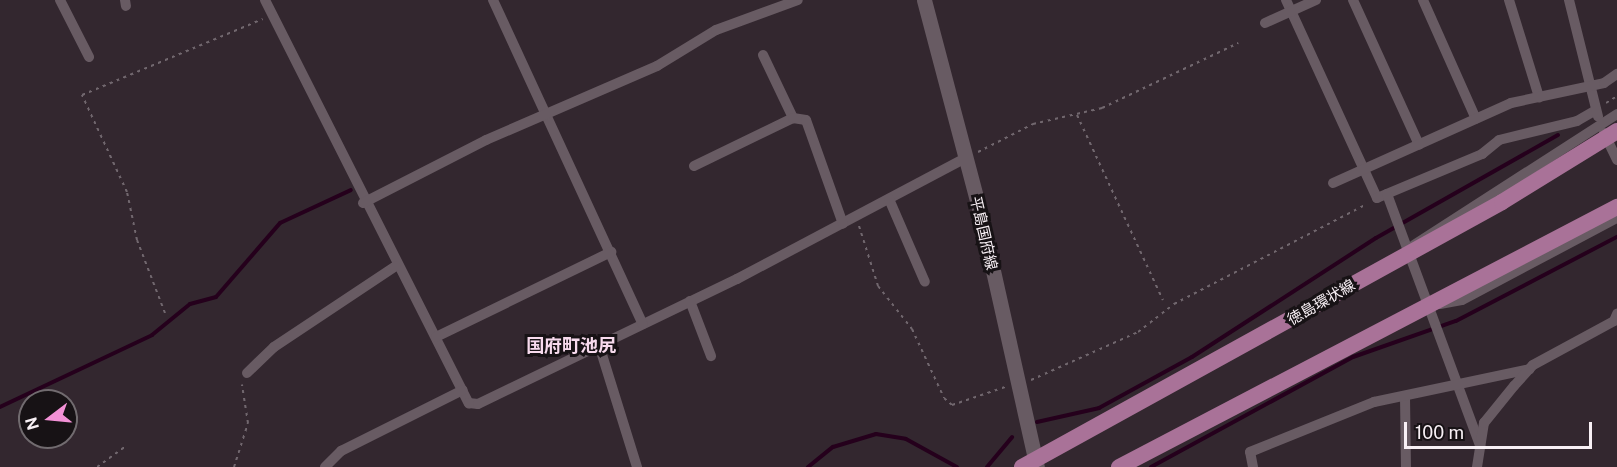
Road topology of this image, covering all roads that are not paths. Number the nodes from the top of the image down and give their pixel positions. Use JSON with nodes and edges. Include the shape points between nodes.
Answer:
{"nodes":[{"id":1,"x":60,"y":0,"type":"edge"},
{"id":2,"x":265,"y":0,"type":"edge"},
{"id":3,"x":494,"y":0,"type":"edge"},
{"id":4,"x":798,"y":0,"type":"edge"},
{"id":5,"x":924,"y":0,"type":"edge"},
{"id":6,"x":1286,"y":0,"type":"edge"},
{"id":7,"x":1316,"y":0,"type":"edge"},
{"id":8,"x":1353,"y":0,"type":"edge"},
{"id":9,"x":1423,"y":0,"type":"edge"},
{"id":10,"x":1509,"y":0,"type":"edge"},
{"id":11,"x":1569,"y":0,"type":"edge"},
{"id":12,"x":1291,"y":11,"type":"junction"},
{"id":13,"x":1265,"y":23,"type":"dead end"},
{"id":14,"x":763,"y":55,"type":"dead end"},
{"id":15,"x":88,"y":57,"type":"dead end"},
{"id":16,"x":1617,"y":75,"type":"edge"},
{"id":17,"x":1590,"y":86,"type":"junction"},
{"id":18,"x":1539,"y":97,"type":"junction"},
{"id":19,"x":1596,"y":110,"type":"junction"},
{"id":20,"x":549,"y":114,"type":"junction"},
{"id":21,"x":1617,"y":114,"type":"edge"},
{"id":22,"x":793,"y":118,"type":"junction"},
{"id":23,"x":1476,"y":119,"type":"junction"},
{"id":24,"x":1600,"y":124,"type":"junction"},
{"id":25,"x":1617,"y":131,"type":"edge"},
{"id":26,"x":1419,"y":145,"type":"junction"},
{"id":27,"x":964,"y":159,"type":"junction"},
{"id":28,"x":1617,"y":160,"type":"edge"},
{"id":29,"x":694,"y":166,"type":"dead end"},
{"id":30,"x":1363,"y":170,"type":"junction"},
{"id":31,"x":1333,"y":183,"type":"dead end"},
{"id":32,"x":1382,"y":196,"type":"junction"},
{"id":33,"x":890,"y":199,"type":"junction"},
{"id":34,"x":363,"y":203,"type":"junction"},
{"id":35,"x":1617,"y":207,"type":"edge"},
{"id":36,"x":1617,"y":218,"type":"edge"},
{"id":37,"x":843,"y":224,"type":"junction"},
{"id":38,"x":611,"y":252,"type":"junction"},
{"id":39,"x":1408,"y":252,"type":"junction"},
{"id":40,"x":930,"y":261,"type":"dead end"},
{"id":41,"x":396,"y":266,"type":"junction"},
{"id":42,"x":918,"y":266,"type":"junction"},
{"id":43,"x":925,"y":282,"type":"dead end"},
{"id":44,"x":690,"y":301,"type":"junction"},
{"id":45,"x":1429,"y":306,"type":"junction"},
{"id":46,"x":1616,"y":321,"type":"edge"},
{"id":47,"x":643,"y":324,"type":"junction"},
{"id":48,"x":436,"y":337,"type":"junction"},
{"id":49,"x":598,"y":345,"type":"junction"},
{"id":50,"x":711,"y":356,"type":"dead end"},
{"id":51,"x":1530,"y":369,"type":"junction"},
{"id":52,"x":247,"y":373,"type":"road end"},
{"id":53,"x":1458,"y":384,"type":"junction"},
{"id":54,"x":463,"y":390,"type":"junction"},
{"id":55,"x":1405,"y":397,"type":"junction"},
{"id":56,"x":1480,"y":446,"type":"junction"},
{"id":57,"x":1031,"y":465,"type":"edge"},
{"id":58,"x":325,"y":467,"type":"edge"},
{"id":59,"x":637,"y":467,"type":"edge"},
{"id":60,"x":1119,"y":467,"type":"edge"},
{"id":61,"x":1253,"y":467,"type":"edge"},
{"id":62,"x":1406,"y":467,"type":"edge"},
{"id":63,"x":1477,"y":467,"type":"edge"}],
"edges":[{"from":1,"to":15,"type":"street"},
{"from":2,"to":34,"type":"street"},
{"from":3,"to":20,"type":"street"},
{"from":4,"to":20,"type":"street","via":[[716,30],[657,66]]},
{"from":5,"to":27,"type":"main road","name":"平島国府線"},
{"from":6,"to":12,"type":"street"},
{"from":7,"to":12,"type":"street"},
{"from":8,"to":26,"type":"street"},
{"from":9,"to":23,"type":"street"},
{"from":10,"to":18,"type":"street"},
{"from":11,"to":17,"type":"street"},
{"from":12,"to":13,"type":"street"},
{"from":12,"to":30,"type":"street"},
{"from":14,"to":22,"type":"street"},
{"from":16,"to":17,"type":"street"},
{"from":17,"to":18,"type":"street"},
{"from":17,"to":19,"type":"street"},
{"from":18,"to":23,"type":"street"},
{"from":19,"to":24,"type":"street"},
{"from":19,"to":32,"type":"street","via":[[1577,121],[1499,140],[1482,154]]},
{"from":20,"to":34,"type":"street"},
{"from":20,"to":38,"type":"street"},
{"from":21,"to":24,"type":"street"},
{"from":22,"to":29,"type":"street"},
{"from":22,"to":37,"type":"street","via":[[806,120],[814,132]]},
{"from":23,"to":26,"type":"street"},
{"from":24,"to":28,"type":"street"},
{"from":24,"to":39,"type":"street","via":[[1458,212]]},
{"from":25,"to":39,"type":"main road","name":"徳島環状線","via":[[1502,202]]},
{"from":26,"to":30,"type":"street"},
{"from":27,"to":33,"type":"street"},
{"from":27,"to":57,"type":"main road","name":"平島国府線","via":[[1018,383]]},
{"from":30,"to":31,"type":"street"},
{"from":30,"to":32,"type":"street"},
{"from":32,"to":39,"type":"street"},
{"from":33,"to":37,"type":"street"},
{"from":33,"to":42,"type":"street"},
{"from":34,"to":41,"type":"street"},
{"from":35,"to":45,"type":"main road"},
{"from":36,"to":45,"type":"street","via":[[1462,300]]},
{"from":37,"to":44,"type":"street"},
{"from":38,"to":47,"type":"street"},
{"from":38,"to":48,"type":"street"},
{"from":39,"to":45,"type":"street"},
{"from":39,"to":57,"type":"main road","name":"徳島環状線"},
{"from":40,"to":42,"type":"street"},
{"from":41,"to":48,"type":"street"},
{"from":41,"to":52,"type":"street","via":[[274,347]]},
{"from":42,"to":43,"type":"street"},
{"from":44,"to":47,"type":"street"},
{"from":44,"to":50,"type":"street"},
{"from":45,"to":53,"type":"street"},
{"from":45,"to":60,"type":"main road"},
{"from":46,"to":51,"type":"street"},
{"from":47,"to":49,"type":"street"},
{"from":48,"to":54,"type":"street"},
{"from":49,"to":54,"type":"street","via":[[478,404],[469,403]]},
{"from":49,"to":59,"type":"street"},
{"from":51,"to":53,"type":"street"},
{"from":51,"to":56,"type":"street","via":[[1484,423]]},
{"from":53,"to":55,"type":"street"},
{"from":53,"to":56,"type":"street"},
{"from":54,"to":58,"type":"street","via":[[341,451]]},
{"from":55,"to":61,"type":"street","via":[[1374,402],[1250,452]]},
{"from":55,"to":62,"type":"street"},
{"from":56,"to":63,"type":"street"}]}
